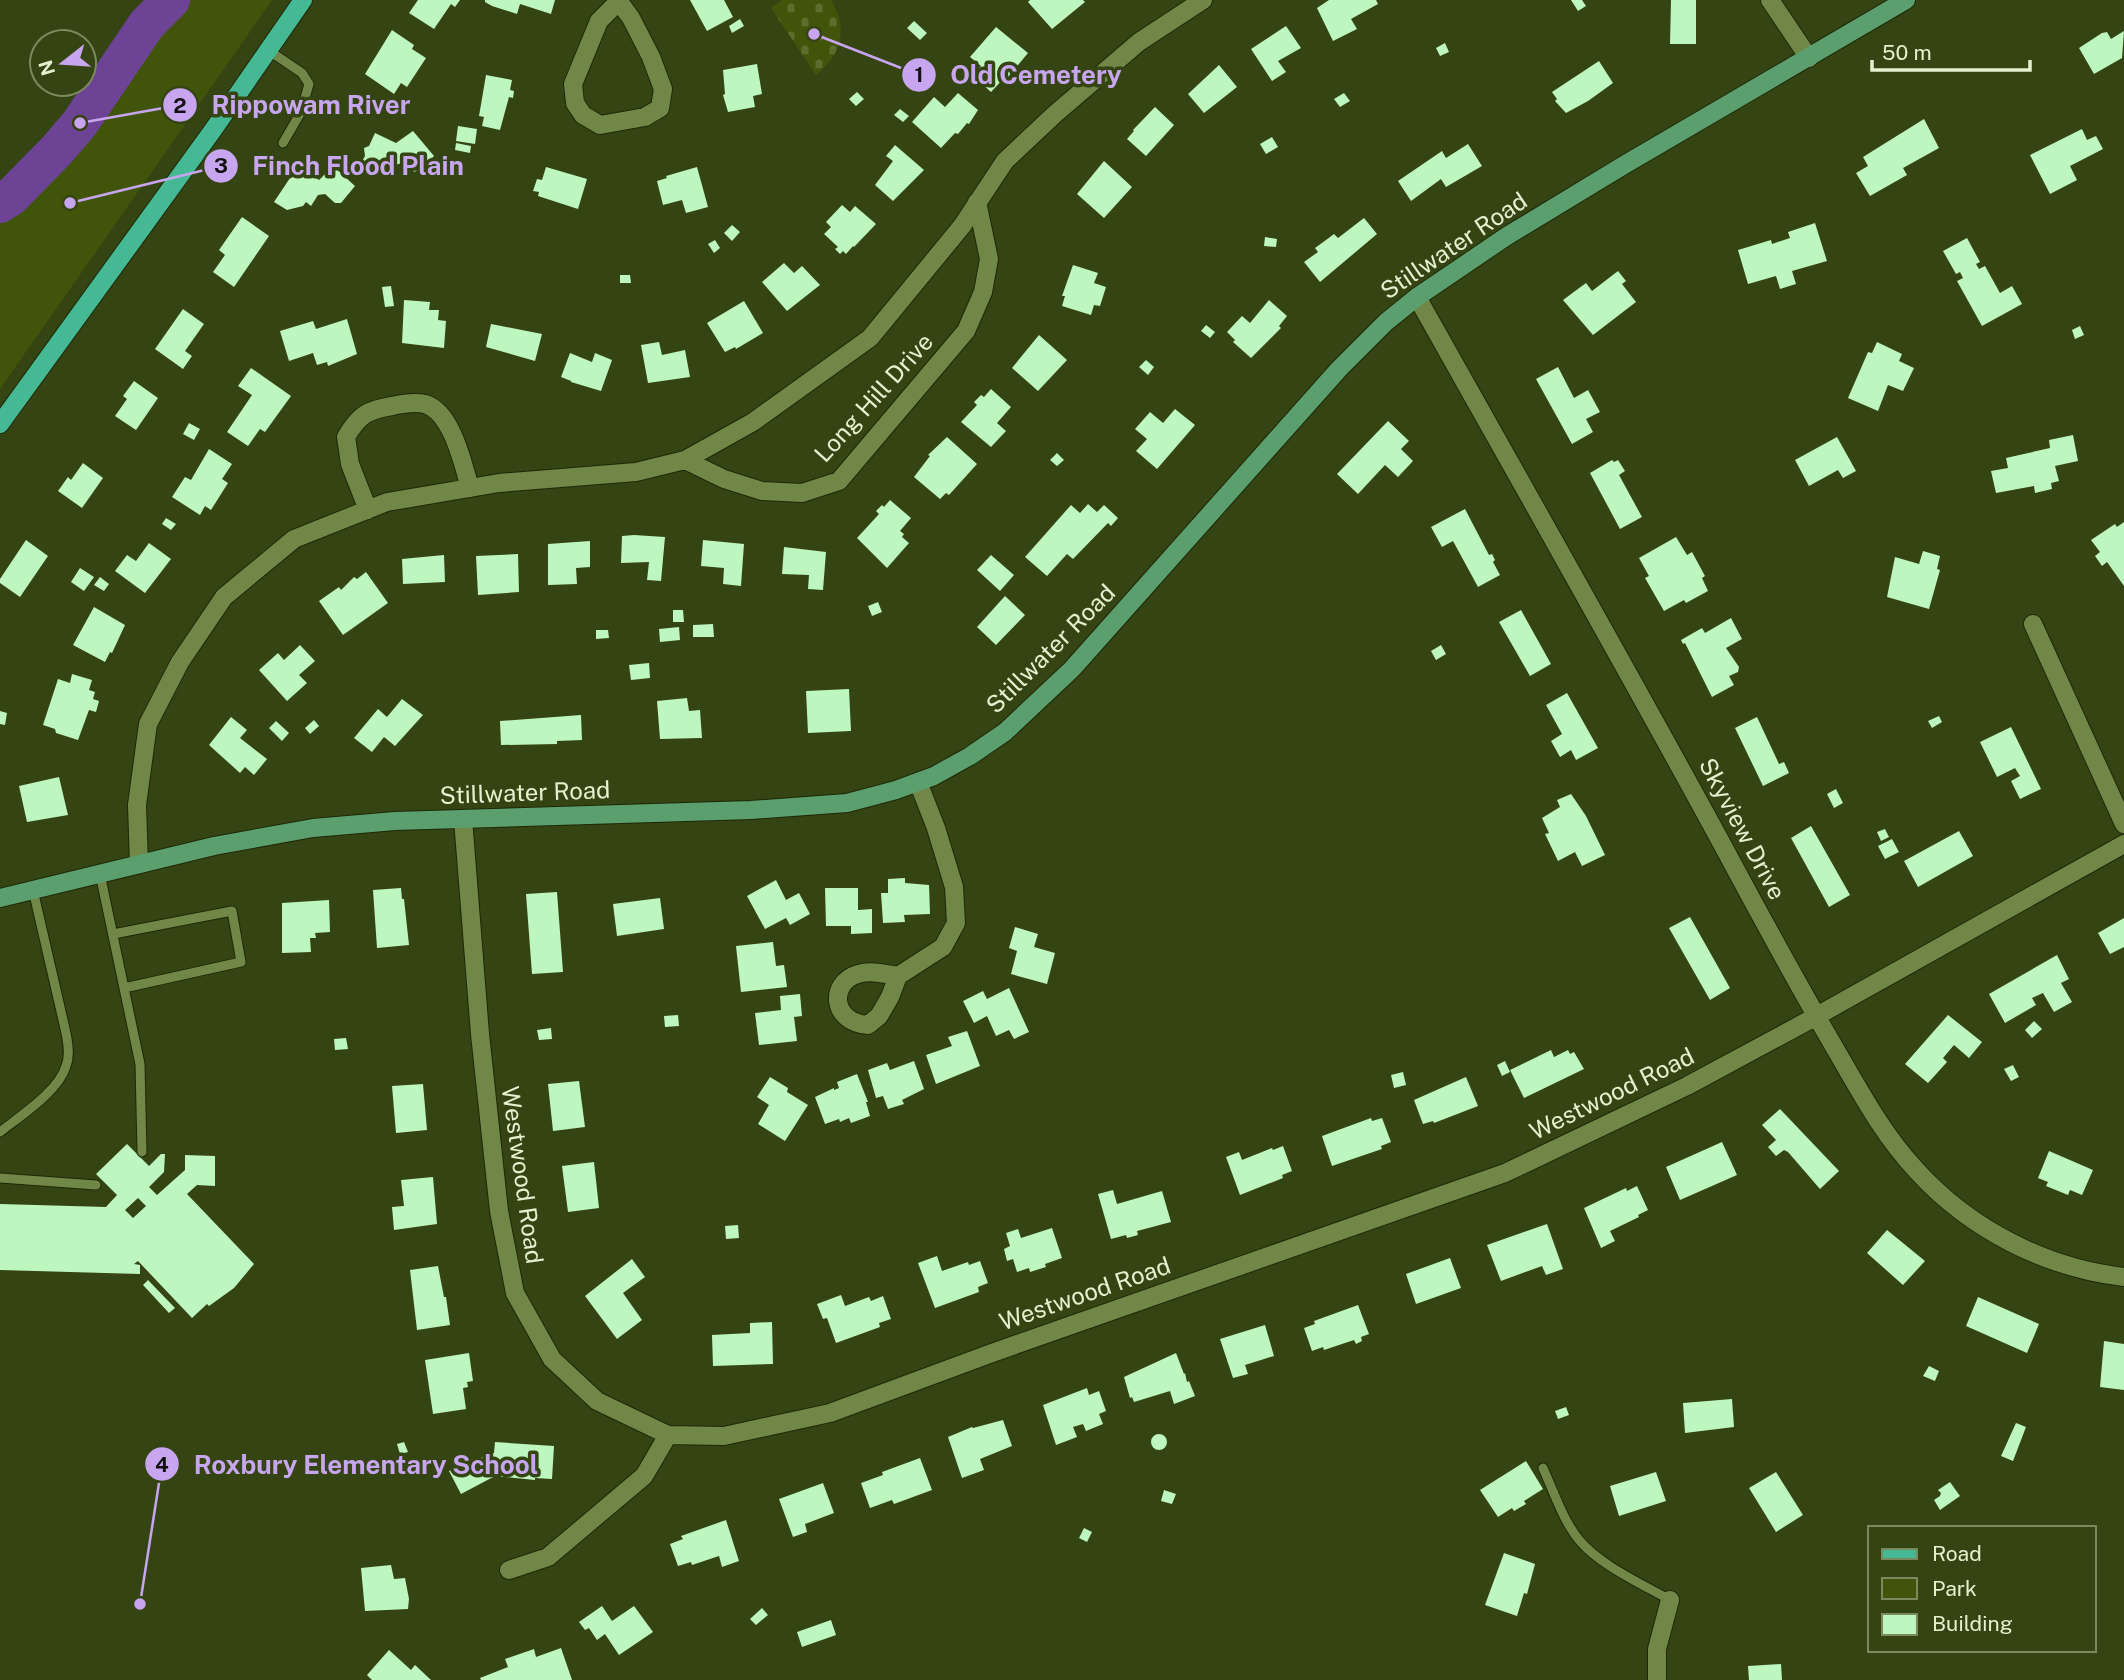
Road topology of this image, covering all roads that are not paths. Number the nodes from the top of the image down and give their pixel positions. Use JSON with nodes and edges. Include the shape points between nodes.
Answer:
{"nodes":[{"id":1,"x":303,"y":0,"type":"edge"},
{"id":2,"x":1203,"y":0,"type":"edge"},
{"id":3,"x":1770,"y":0,"type":"edge"},
{"id":4,"x":1906,"y":0,"type":"edge"},
{"id":5,"x":618,"y":1,"type":"edge"},
{"id":6,"x":268,"y":50,"type":"junction"},
{"id":7,"x":1809,"y":58,"type":"junction"},
{"id":8,"x":283,"y":143,"type":"dead end"},
{"id":9,"x":977,"y":202,"type":"junction"},
{"id":10,"x":1418,"y":297,"type":"junction"},
{"id":11,"x":0,"y":424,"type":"edge"},
{"id":12,"x":685,"y":460,"type":"junction"},
{"id":13,"x":470,"y":488,"type":"junction"},
{"id":14,"x":368,"y":510,"type":"junction"},
{"id":15,"x":2033,"y":624,"type":"dead end"},
{"id":16,"x":918,"y":782,"type":"junction"},
{"id":17,"x":463,"y":819,"type":"junction"},
{"id":18,"x":2124,"y":824,"type":"edge"},
{"id":19,"x":2124,"y":844,"type":"edge"},
{"id":20,"x":139,"y":864,"type":"junction"},
{"id":21,"x":100,"y":874,"type":"junction"},
{"id":22,"x":33,"y":890,"type":"junction"},
{"id":23,"x":0,"y":898,"type":"edge"},
{"id":24,"x":113,"y":934,"type":"junction"},
{"id":25,"x":898,"y":976,"type":"dead end"},
{"id":26,"x":124,"y":988,"type":"junction"},
{"id":27,"x":1815,"y":1017,"type":"junction"},
{"id":28,"x":0,"y":1132,"type":"edge"},
{"id":29,"x":142,"y":1152,"type":"dead end"},
{"id":30,"x":0,"y":1178,"type":"edge"},
{"id":31,"x":96,"y":1185,"type":"dead end"},
{"id":32,"x":2124,"y":1277,"type":"edge"},
{"id":33,"x":668,"y":1435,"type":"junction"},
{"id":34,"x":1544,"y":1468,"type":"dead end"},
{"id":35,"x":509,"y":1570,"type":"dead end"},
{"id":36,"x":1670,"y":1600,"type":"joint"},
{"id":37,"x":1657,"y":1680,"type":"edge"}],
"edges":[{"from":1,"to":6,"type":"main road"},
{"from":2,"to":9,"type":"street","name":"Long Hill Drive","via":[[1139,42],[1055,114],[1005,161]]},
{"from":3,"to":7,"type":"street"},
{"from":4,"to":7,"type":"main road","name":"Stillwater Road"},
{"from":5,"to":5,"type":"street","via":[[599,21],[573,84],[575,103],[583,115],[600,125],[645,117],[660,108],[663,89],[652,57]]},
{"from":6,"to":8,"type":"lane","via":[[302,73],[309,84],[302,112]]},
{"from":6,"to":11,"type":"main road"},
{"from":7,"to":10,"type":"main road","name":"Stillwater Road","via":[[1619,167]]},
{"from":9,"to":12,"type":"street","name":"Long Hill Drive","via":[[870,338],[753,422]]},
{"from":9,"to":12,"type":"street","name":"Long Hill Drive","via":[[989,259],[983,292],[966,331],[839,481],[802,494],[762,491]]},
{"from":10,"to":16,"type":"main road","name":"Stillwater Road","via":[[1339,369],[1072,669],[1005,732]]},
{"from":10,"to":27,"type":"street","name":"Skyview Drive"},
{"from":12,"to":13,"type":"street","name":"Long Hill Drive","via":[[636,472]]},
{"from":13,"to":14,"type":"street","name":"Long Hill Drive","via":[[387,502]]},
{"from":13,"to":14,"type":"street","via":[[453,432],[438,413],[426,404],[373,409],[356,420],[346,438],[350,464]]},
{"from":14,"to":20,"type":"street","name":"Long Hill Drive","via":[[293,539],[224,597],[180,662],[148,724],[137,805]]},
{"from":15,"to":18,"type":"street"},
{"from":16,"to":17,"type":"main road","name":"Stillwater Road","via":[[848,803]]},
{"from":16,"to":25,"type":"street","via":[[954,887],[956,923],[943,947]]},
{"from":17,"to":20,"type":"main road","name":"Stillwater Road","via":[[313,828]]},
{"from":17,"to":33,"type":"street","name":"Westwood Road","via":[[499,1212],[515,1293],[552,1359],[597,1401]]},
{"from":19,"to":27,"type":"street","name":"Westwood Road"},
{"from":20,"to":21,"type":"main road","name":"Stillwater Road"},
{"from":21,"to":22,"type":"main road","name":"Stillwater Road"},
{"from":21,"to":24,"type":"lane"},
{"from":22,"to":23,"type":"main road","name":"Stillwater Road"},
{"from":22,"to":28,"type":"lane","via":[[69,1049],[58,1084]]},
{"from":24,"to":26,"type":"lane"},
{"from":24,"to":26,"type":"lane","via":[[232,911],[241,962]]},
{"from":26,"to":29,"type":"lane","via":[[140,1064]]},
{"from":27,"to":32,"type":"street","name":"Skyview Drive","via":[[1896,1147],[1965,1215],[2032,1253],[2101,1275]]},
{"from":27,"to":33,"type":"street","name":"Westwood Road","via":[[1687,1086],[1506,1172],[830,1413],[724,1436]]},
{"from":30,"to":31,"type":"lane"},
{"from":33,"to":35,"type":"street","via":[[644,1476],[548,1556]]},
{"from":34,"to":36,"type":"lane","via":[[1580,1541]]},
{"from":36,"to":37,"type":"street","via":[[1657,1649]]}]}
